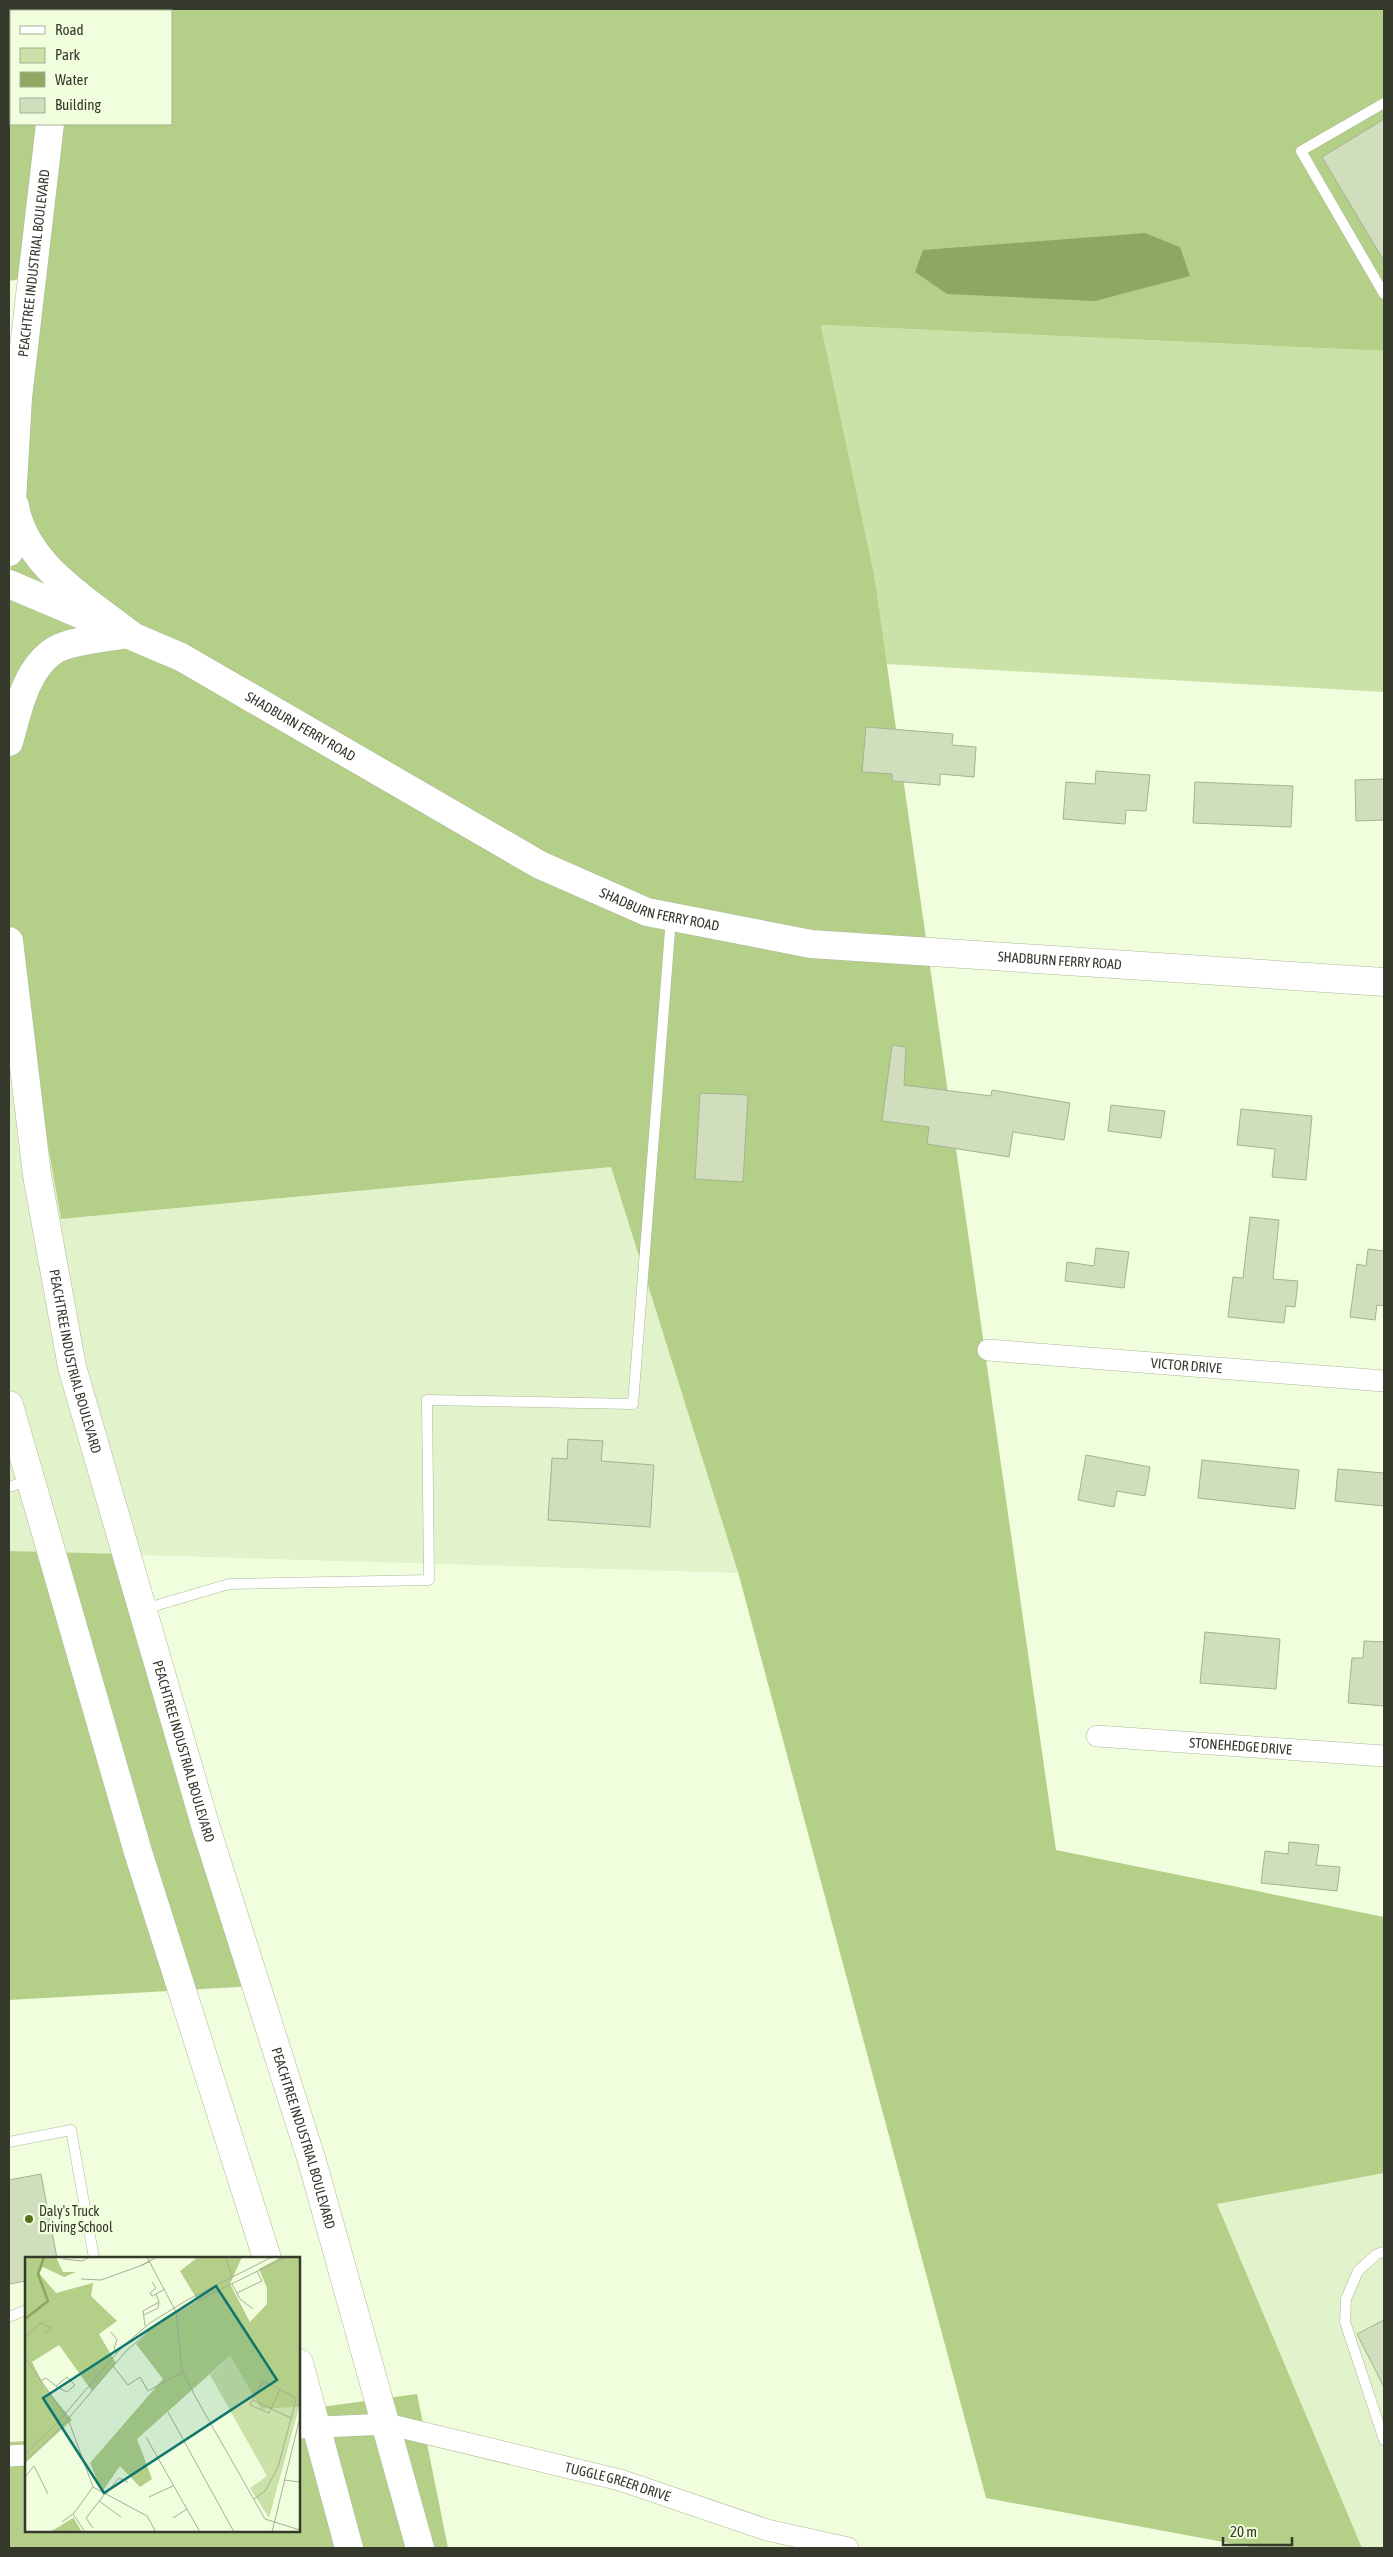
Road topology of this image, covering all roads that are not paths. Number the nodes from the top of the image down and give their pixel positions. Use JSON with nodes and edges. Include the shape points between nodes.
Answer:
{"nodes":[{"id":1,"x":1384,"y":103,"type":"edge"},
{"id":2,"x":50,"y":125,"type":"edge"},
{"id":3,"x":1384,"y":294,"type":"edge"},
{"id":4,"x":12,"y":492,"type":"junction"},
{"id":5,"x":9,"y":552,"type":"edge"},
{"id":6,"x":9,"y":584,"type":"edge"},
{"id":7,"x":130,"y":634,"type":"junction"},
{"id":8,"x":9,"y":742,"type":"edge"},
{"id":9,"x":671,"y":918,"type":"junction"},
{"id":10,"x":9,"y":941,"type":"edge"},
{"id":11,"x":1384,"y":982,"type":"edge"},
{"id":12,"x":988,"y":1350,"type":"dead end"},
{"id":13,"x":1384,"y":1381,"type":"edge"},
{"id":14,"x":9,"y":1405,"type":"edge"},
{"id":15,"x":20,"y":1483,"type":"edge"},
{"id":16,"x":143,"y":1609,"type":"junction"},
{"id":17,"x":1097,"y":1736,"type":"dead end"},
{"id":18,"x":1384,"y":1756,"type":"edge"},
{"id":19,"x":9,"y":2142,"type":"edge"},
{"id":20,"x":1384,"y":2252,"type":"edge"},
{"id":21,"x":94,"y":2257,"type":"edge"},
{"id":22,"x":267,"y":2257,"type":"edge"},
{"id":23,"x":25,"y":2310,"type":"edge"},
{"id":24,"x":9,"y":2317,"type":"edge"},
{"id":25,"x":300,"y":2370,"type":"edge"},
{"id":26,"x":387,"y":2424,"type":"junction"},
{"id":27,"x":308,"y":2427,"type":"edge"},
{"id":28,"x":1384,"y":2440,"type":"edge"},
{"id":29,"x":25,"y":2455,"type":"edge"},
{"id":30,"x":9,"y":2456,"type":"edge"},
{"id":31,"x":349,"y":2548,"type":"edge"},
{"id":32,"x":420,"y":2548,"type":"edge"},
{"id":33,"x":848,"y":2548,"type":"edge"}],
"edges":[{"from":1,"to":3,"type":"lane","via":[[1301,150]]},
{"from":2,"to":4,"type":"main road","name":"PEACHTREE INDUSTRIAL BOULEVARD","via":[[18,398]]},
{"from":4,"to":5,"type":"main road","name":"PEACHTREE INDUSTRIAL BOULEVARD"},
{"from":4,"to":7,"type":"main road","via":[[16,512],[28,540],[53,573]]},
{"from":6,"to":7,"type":"main road","name":"SHADBURN FERRY ROAD"},
{"from":7,"to":8,"type":"main road","via":[[93,639],[55,650],[36,670],[24,692]]},
{"from":7,"to":9,"type":"main road","name":"SHADBURN FERRY ROAD","via":[[181,658],[290,719],[540,865],[647,912]]},
{"from":9,"to":11,"type":"main road","name":"SHADBURN FERRY ROAD","via":[[811,944]]},
{"from":9,"to":16,"type":"lane","via":[[633,1404],[427,1400],[430,1580],[228,1584]]},
{"from":10,"to":16,"type":"main road","name":"PEACHTREE INDUSTRIAL BOULEVARD","via":[[37,1175],[72,1367]]},
{"from":12,"to":13,"type":"street","name":"VICTOR DRIVE"},
{"from":14,"to":15,"type":"main road"},
{"from":15,"to":22,"type":"main road"},
{"from":16,"to":26,"type":"main road","name":"PEACHTREE INDUSTRIAL BOULEVARD","via":[[206,1828],[312,2161]]},
{"from":17,"to":18,"type":"street","name":"STONEHEDGE DRIVE"},
{"from":19,"to":21,"type":"lane","via":[[72,2130]]},
{"from":20,"to":28,"type":"lane","via":[[1377,2254],[1358,2271],[1346,2299],[1345,2322]]},
{"from":23,"to":24,"type":"lane"},
{"from":25,"to":27,"type":"main road"},
{"from":26,"to":27,"type":"street","name":"TUGGLE GREER DRIVE"},
{"from":26,"to":32,"type":"main road","name":"PEACHTREE INDUSTRIAL BOULEVARD"},
{"from":26,"to":33,"type":"street","name":"TUGGLE GREER DRIVE","via":[[620,2480],[767,2530]]},
{"from":27,"to":31,"type":"main road"},
{"from":29,"to":30,"type":"street"}]}
